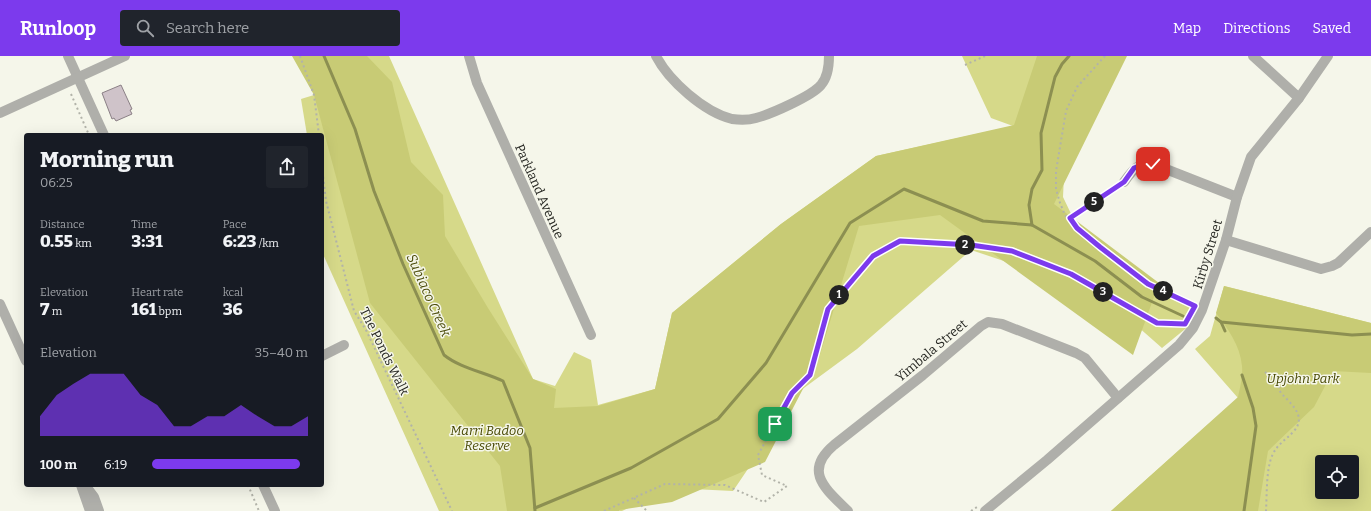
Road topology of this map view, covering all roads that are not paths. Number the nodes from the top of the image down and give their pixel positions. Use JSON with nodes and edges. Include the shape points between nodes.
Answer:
{"nodes":[{"id":1,"x":68,"y":56,"type":"edge"},
{"id":2,"x":126,"y":56,"type":"edge"},
{"id":3,"x":470,"y":56,"type":"edge"},
{"id":4,"x":656,"y":56,"type":"edge"},
{"id":5,"x":829,"y":56,"type":"edge"},
{"id":6,"x":1253,"y":56,"type":"edge"},
{"id":7,"x":1328,"y":56,"type":"edge"},
{"id":8,"x":78,"y":78,"type":"junction"},
{"id":9,"x":1299,"y":98,"type":"junction"},
{"id":10,"x":0,"y":113,"type":"edge"},
{"id":11,"x":103,"y":133,"type":"edge"},
{"id":12,"x":1124,"y":182,"type":"road end"},
{"id":13,"x":1237,"y":196,"type":"junction"},
{"id":14,"x":1371,"y":232,"type":"edge"},
{"id":15,"x":1226,"y":240,"type":"junction"},
{"id":16,"x":0,"y":304,"type":"edge"},
{"id":17,"x":591,"y":335,"type":"dead end"},
{"id":18,"x":344,"y":345,"type":"dead end"},
{"id":19,"x":324,"y":355,"type":"edge"},
{"id":20,"x":24,"y":357,"type":"edge"},
{"id":21,"x":1118,"y":398,"type":"junction"},
{"id":22,"x":83,"y":487,"type":"edge"},
{"id":23,"x":86,"y":487,"type":"edge"},
{"id":24,"x":264,"y":487,"type":"edge"},
{"id":25,"x":90,"y":511,"type":"edge"},
{"id":26,"x":99,"y":511,"type":"edge"},
{"id":27,"x":275,"y":511,"type":"edge"},
{"id":28,"x":848,"y":511,"type":"edge"},
{"id":29,"x":985,"y":511,"type":"edge"}],
"edges":[{"from":1,"to":8,"type":"street"},
{"from":2,"to":8,"type":"street"},
{"from":3,"to":17,"type":"street","name":"Parkland Avenue","via":[[477,83]]},
{"from":4,"to":5,"type":"street","via":[[665,71],[683,91],[724,116],[742,120],[764,115],[816,90],[826,78]]},
{"from":6,"to":9,"type":"street"},
{"from":7,"to":9,"type":"street","name":"Kirby Street"},
{"from":8,"to":10,"type":"street"},
{"from":8,"to":11,"type":"street"},
{"from":9,"to":13,"type":"street","name":"Kirby Street","via":[[1251,157]]},
{"from":12,"to":13,"type":"street","via":[[1134,168],[1147,163]]},
{"from":13,"to":15,"type":"street","name":"Kirby Street"},
{"from":14,"to":15,"type":"street","via":[[1338,263],[1321,269]]},
{"from":15,"to":21,"type":"street","name":"Kirby Street","via":[[1202,310],[1193,328],[1179,344]]},
{"from":16,"to":20,"type":"street"},
{"from":18,"to":19,"type":"street"},
{"from":21,"to":28,"type":"street","name":"Yimbala Street","via":[[1085,358],[1002,324],[988,322],[825,454],[819,471],[820,479],[823,486]]},
{"from":21,"to":29,"type":"street","name":"Kirby Street"},
{"from":22,"to":25,"type":"street"},
{"from":23,"to":26,"type":"street","via":[[94,497]]},
{"from":24,"to":27,"type":"street"}]}
